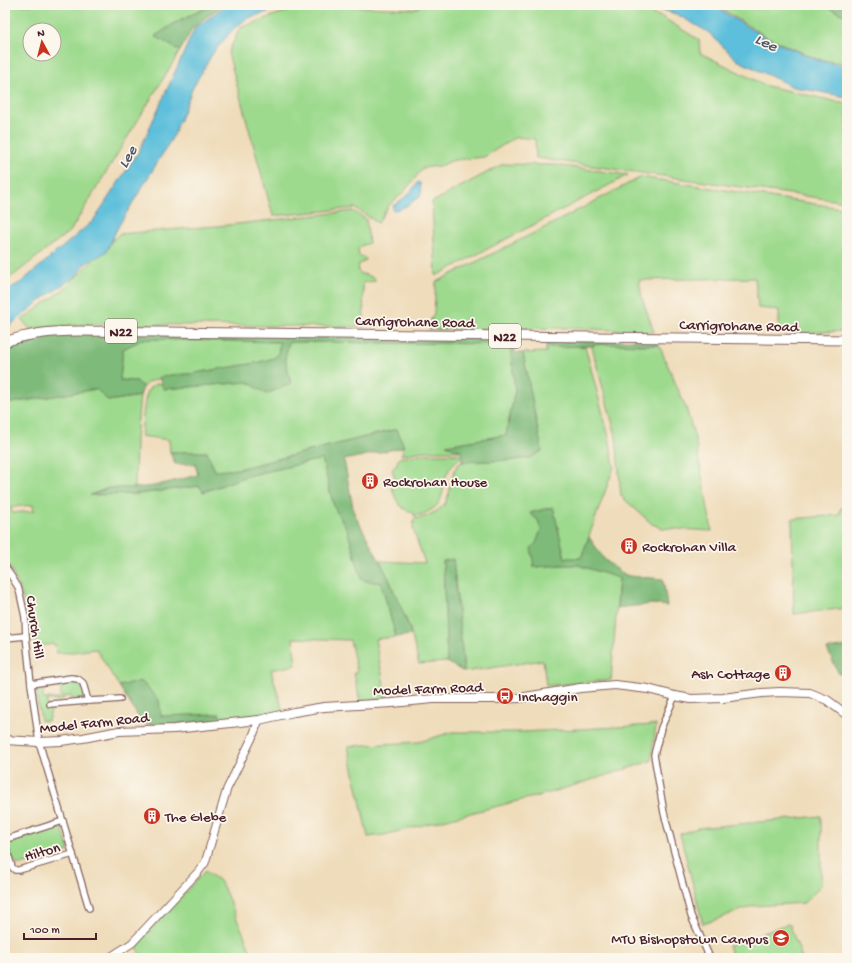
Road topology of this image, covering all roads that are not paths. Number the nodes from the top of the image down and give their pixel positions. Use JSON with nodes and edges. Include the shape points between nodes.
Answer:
{"nodes":[{"id":1,"x":847,"y":340,"type":"edge"},
{"id":2,"x":5,"y":342,"type":"edge"},
{"id":3,"x":5,"y":566,"type":"edge"},
{"id":4,"x":26,"y":636,"type":"junction"},
{"id":5,"x":5,"y":638,"type":"edge"},
{"id":6,"x":31,"y":684,"type":"junction"},
{"id":7,"x":675,"y":696,"type":"junction"},
{"id":8,"x":120,"y":699,"type":"dead end"},
{"id":9,"x":88,"y":701,"type":"junction"},
{"id":10,"x":50,"y":704,"type":"dead end"},
{"id":11,"x":847,"y":715,"type":"edge"},
{"id":12,"x":259,"y":720,"type":"junction"},
{"id":13,"x":5,"y":740,"type":"edge"},
{"id":14,"x":39,"y":742,"type":"junction"},
{"id":15,"x":63,"y":821,"type":"junction"},
{"id":16,"x":73,"y":854,"type":"junction"},
{"id":17,"x":89,"y":908,"type":"dead end"},
{"id":18,"x":109,"y":958,"type":"edge"},
{"id":19,"x":710,"y":958,"type":"edge"}],
"edges":[{"from":1,"to":2,"type":"highway","name":"Carrigrohane Road","number":"N22","via":[[56,331]]},
{"from":3,"to":4,"type":"street","name":"Church Hill","via":[[20,594],[26,616]]},
{"from":4,"to":5,"type":"street"},
{"from":4,"to":6,"type":"street","name":"Church Hill"},
{"from":6,"to":9,"type":"street","via":[[78,679],[83,683]]},
{"from":6,"to":14,"type":"street","name":"Church Hill"},
{"from":7,"to":11,"type":"main road","name":"Model Farm Road","via":[[723,698],[762,693],[810,693],[827,700]]},
{"from":7,"to":12,"type":"main road","name":"Model Farm Road","via":[[648,689],[615,685],[519,698],[324,707]]},
{"from":7,"to":19,"type":"street","via":[[661,728],[654,755],[664,813],[691,916]]},
{"from":8,"to":9,"type":"street"},
{"from":9,"to":10,"type":"street"},
{"from":12,"to":14,"type":"main road","name":"Model Farm Road","via":[[174,729],[119,731]]},
{"from":12,"to":18,"type":"street","via":[[227,790],[205,863],[132,943]]},
{"from":13,"to":14,"type":"main road","name":"Model Farm Road"},
{"from":14,"to":15,"type":"street","name":"Hilton"},
{"from":15,"to":16,"type":"street","name":"Hilton"},
{"from":15,"to":16,"type":"street","name":"Hilton","via":[[7,839],[5,844],[12,868],[19,870]]},
{"from":16,"to":17,"type":"street","name":"Hilton"}]}
